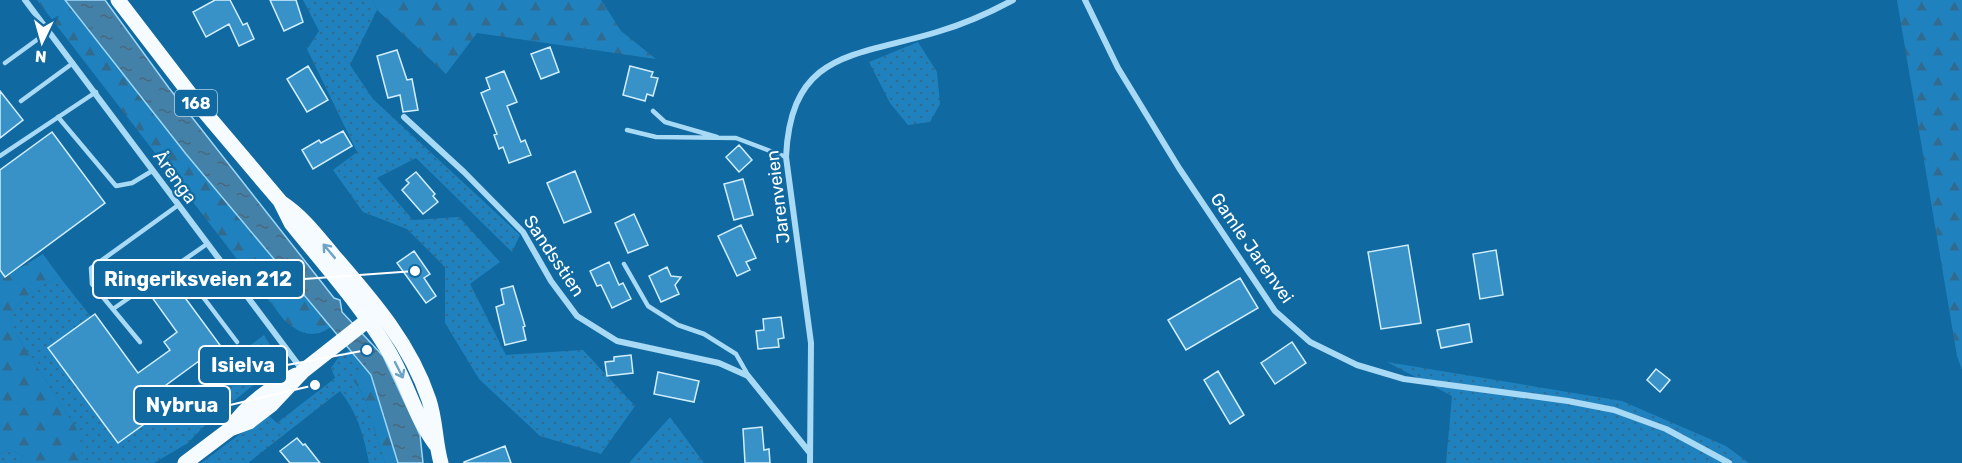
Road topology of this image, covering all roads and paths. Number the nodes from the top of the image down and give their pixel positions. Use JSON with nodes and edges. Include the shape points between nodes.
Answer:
{"nodes":[{"id":1,"x":25,"y":0,"type":"edge"},
{"id":2,"x":118,"y":0,"type":"edge"},
{"id":3,"x":1013,"y":0,"type":"edge"},
{"id":4,"x":1085,"y":0,"type":"edge"},
{"id":5,"x":49,"y":31,"type":"junction"},
{"id":6,"x":5,"y":63,"type":"dead end"},
{"id":7,"x":73,"y":63,"type":"junction"},
{"id":8,"x":96,"y":92,"type":"junction"},
{"id":9,"x":21,"y":101,"type":"dead end"},
{"id":10,"x":653,"y":111,"type":"dead end"},
{"id":11,"x":58,"y":117,"type":"junction"},
{"id":12,"x":404,"y":117,"type":"dead end"},
{"id":13,"x":627,"y":130,"type":"dead end"},
{"id":14,"x":720,"y":138,"type":"junction"},
{"id":15,"x":0,"y":156,"type":"edge"},
{"id":16,"x":786,"y":157,"type":"junction"},
{"id":17,"x":152,"y":171,"type":"junction"},
{"id":18,"x":280,"y":201,"type":"junction"},
{"id":19,"x":177,"y":206,"type":"junction"},
{"id":20,"x":207,"y":244,"type":"junction"},
{"id":21,"x":178,"y":264,"type":"junction"},
{"id":22,"x":624,"y":264,"type":"dead end"},
{"id":23,"x":113,"y":309,"type":"junction"},
{"id":24,"x":381,"y":311,"type":"junction"},
{"id":25,"x":363,"y":323,"type":"junction"},
{"id":26,"x":141,"y":342,"type":"dead end"},
{"id":27,"x":237,"y":342,"type":"dead end"},
{"id":28,"x":303,"y":371,"type":"junction"},
{"id":29,"x":748,"y":376,"type":"junction"},
{"id":30,"x":436,"y":445,"type":"junction"},
{"id":31,"x":811,"y":454,"type":"junction"},
{"id":32,"x":185,"y":463,"type":"edge"},
{"id":33,"x":441,"y":463,"type":"edge"},
{"id":34,"x":810,"y":463,"type":"edge"},
{"id":35,"x":1729,"y":463,"type":"edge"}],
"edges":[{"from":1,"to":5,"type":"street","name":"Årenga"},
{"from":2,"to":18,"type":"main road","number":"168","via":[[164,63]]},
{"from":3,"to":16,"type":"street","name":"Jarenveien","via":[[967,22],[849,55],[820,69],[794,108],[787,132]]},
{"from":4,"to":35,"type":"street","name":"Gamle Jarenvei","via":[[1118,68],[1179,168],[1275,311],[1310,342],[1357,365],[1404,379],[1569,400],[1614,410],[1666,429]]},
{"from":5,"to":6,"type":"lane"},
{"from":5,"to":7,"type":"street","name":"Årenga"},
{"from":7,"to":8,"type":"street","name":"Årenga"},
{"from":7,"to":9,"type":"lane"},
{"from":8,"to":11,"type":"lane"},
{"from":8,"to":17,"type":"street","name":"Årenga"},
{"from":10,"to":14,"type":"lane","via":[[665,122]]},
{"from":11,"to":15,"type":"lane"},
{"from":11,"to":17,"type":"lane","via":[[116,186],[132,183]]},
{"from":12,"to":29,"type":"street","name":"Sandsstien","via":[[523,232],[577,316],[617,341],[719,363]]},
{"from":13,"to":14,"type":"lane","via":[[656,137]]},
{"from":14,"to":16,"type":"lane","via":[[736,138]]},
{"from":16,"to":31,"type":"street","name":"Jarenveien","via":[[811,343]]},
{"from":17,"to":19,"type":"street","name":"Årenga"},
{"from":24,"to":18,"type":"main road","number":"168","one_way":true,"via":[[300,215]]},
{"from":18,"to":25,"type":"main road","number":"168","via":[[291,223]]},
{"from":19,"to":20,"type":"street","name":"Årenga"},
{"from":19,"to":23,"type":"lane","via":[[91,268],[92,284]]},
{"from":20,"to":21,"type":"lane"},
{"from":20,"to":28,"type":"street","name":"Årenga"},
{"from":21,"to":23,"type":"lane"},
{"from":21,"to":27,"type":"lane"},
{"from":22,"to":29,"type":"lane","via":[[648,306],[736,354]]},
{"from":23,"to":26,"type":"lane"},
{"from":24,"to":25,"type":"main road"},
{"from":24,"to":30,"type":"main road","number":"168","via":[[422,380],[436,426]]},
{"from":25,"to":28,"type":"main road"},
{"from":25,"to":30,"type":"main road","number":"168","one_way":true,"via":[[386,345],[424,429]]},
{"from":28,"to":32,"type":"main road","via":[[271,405],[249,422],[230,429]]},
{"from":29,"to":31,"type":"street","name":"Sandsstien"},
{"from":30,"to":33,"type":"main road","number":"168"},
{"from":31,"to":34,"type":"street","name":"Jarenveien"}]}
